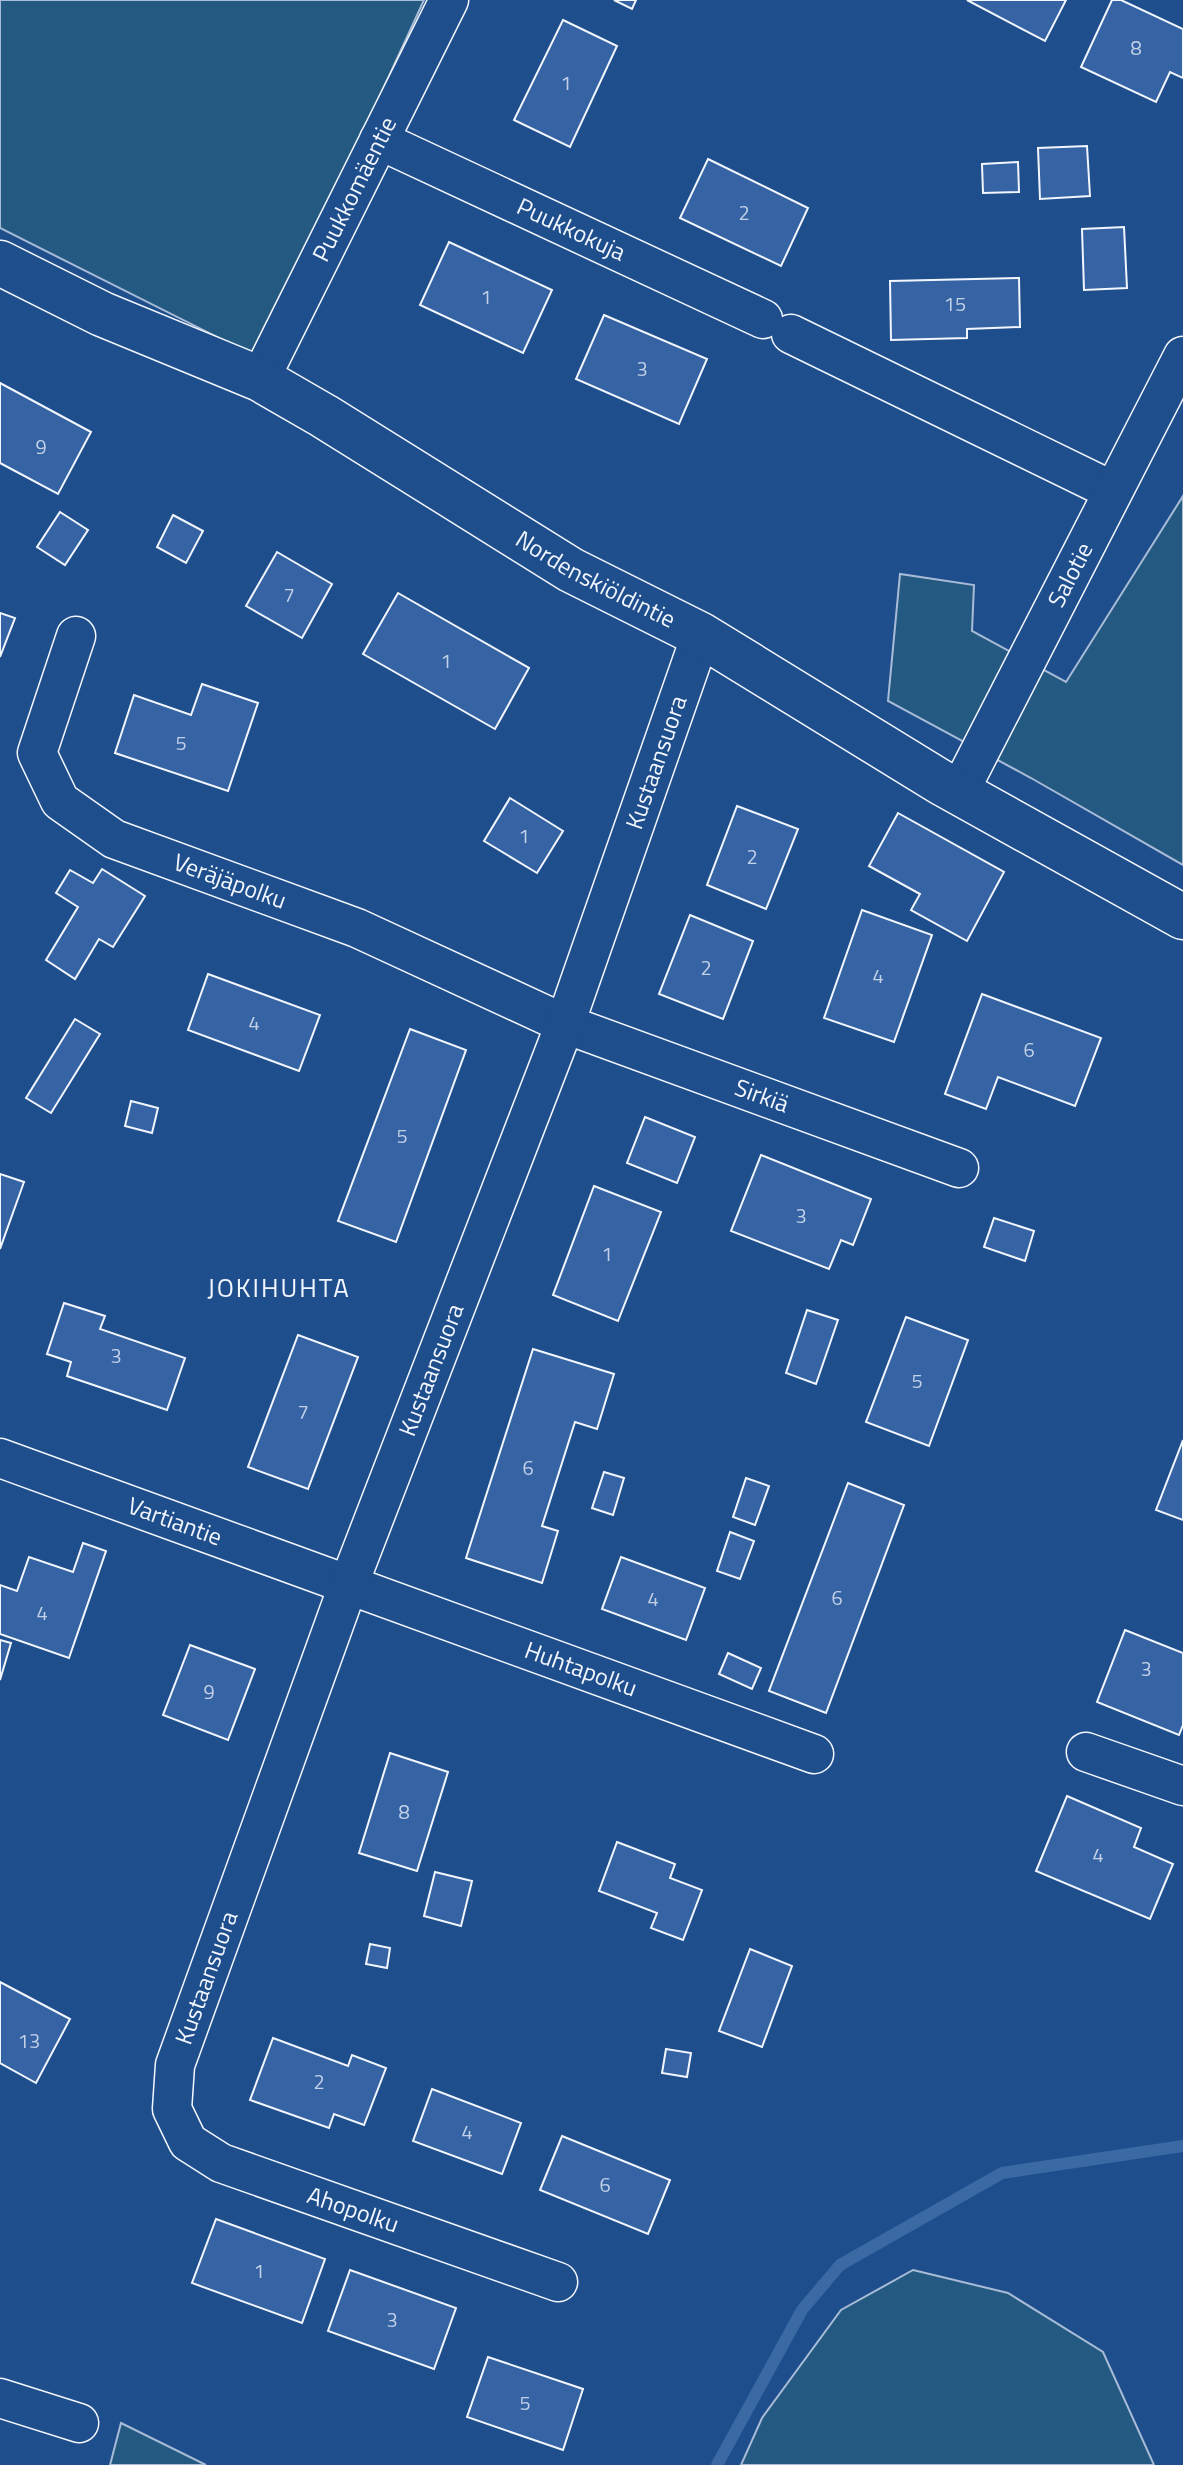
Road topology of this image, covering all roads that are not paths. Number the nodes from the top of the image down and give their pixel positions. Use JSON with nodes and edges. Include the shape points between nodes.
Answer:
{"nodes":[{"id":1,"x":449,"y":0,"type":"edge"},
{"id":2,"x":379,"y":140,"type":"junction"},
{"id":3,"x":0,"y":263,"type":"edge"},
{"id":4,"x":1183,"y":356,"type":"edge"},
{"id":5,"x":260,"y":379,"type":"junction"},
{"id":6,"x":1113,"y":491,"type":"junction"},
{"id":7,"x":701,"y":635,"type":"junction"},
{"id":8,"x":76,"y":636,"type":"dead end"},
{"id":9,"x":959,"y":792,"type":"junction"},
{"id":10,"x":1183,"y":917,"type":"edge"},
{"id":11,"x":565,"y":1024,"type":"junction"},
{"id":12,"x":959,"y":1168,"type":"dead end"},
{"id":13,"x":0,"y":1458,"type":"edge"},
{"id":14,"x":348,"y":1586,"type":"junction"},
{"id":15,"x":1086,"y":1752,"type":"dead end"},
{"id":16,"x":814,"y":1754,"type":"dead end"},
{"id":17,"x":1183,"y":1786,"type":"edge"},
{"id":18,"x":172,"y":2109,"type":"joint"},
{"id":19,"x":558,"y":2282,"type":"dead end"},
{"id":20,"x":0,"y":2398,"type":"edge"},
{"id":21,"x":79,"y":2423,"type":"dead end"}],
"edges":[{"from":1,"to":2,"type":"street","name":"Puukkomäentie"},
{"from":2,"to":5,"type":"street","name":"Puukkomäentie"},
{"from":2,"to":6,"type":"street","name":"Puukkokuja"},
{"from":3,"to":5,"type":"main road","name":"Nordenskiöldintie","via":[[102,314]]},
{"from":4,"to":6,"type":"street","name":"Salotie"},
{"from":5,"to":7,"type":"main road","name":"Nordenskiöldintie","via":[[571,570]]},
{"from":6,"to":9,"type":"street","name":"Salotie"},
{"from":7,"to":9,"type":"main road","name":"Nordenskiöldintie"},
{"from":7,"to":11,"type":"street","name":"Kustaansuora"},
{"from":8,"to":11,"type":"street","name":"Veräjäpolku","via":[[37,753],[60,801],[114,839],[357,928]]},
{"from":9,"to":10,"type":"main road","name":"Nordenskiöldintie"},
{"from":11,"to":12,"type":"street","name":"Sirkiä"},
{"from":11,"to":14,"type":"street","name":"Kustaansuora"},
{"from":13,"to":14,"type":"street","name":"Vartiantie"},
{"from":14,"to":16,"type":"street","name":"Huhtapolku"},
{"from":14,"to":18,"type":"street","name":"Kustaansuora","via":[[175,2065]]},
{"from":15,"to":17,"type":"street"},
{"from":18,"to":19,"type":"street","name":"Ahopolku","via":[[188,2142],[221,2163]]},
{"from":20,"to":21,"type":"street"}]}
